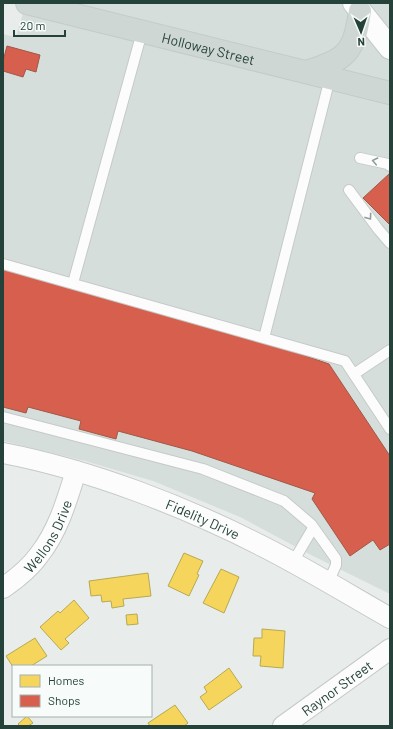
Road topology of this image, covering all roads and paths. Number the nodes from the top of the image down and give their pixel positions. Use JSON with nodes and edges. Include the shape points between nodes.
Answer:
{"nodes":[{"id":1,"x":26,"y":3,"type":"edge"},
{"id":2,"x":61,"y":7,"type":"edge"},
{"id":3,"x":357,"y":7,"type":"edge"},
{"id":4,"x":142,"y":32,"type":"junction"},
{"id":5,"x":389,"y":45,"type":"edge"},
{"id":6,"x":306,"y":72,"type":"junction"},
{"id":7,"x":330,"y":78,"type":"junction"},
{"id":8,"x":390,"y":93,"type":"edge"},
{"id":9,"x":360,"y":158,"type":"dead end"},
{"id":10,"x":390,"y":166,"type":"edge"},
{"id":11,"x":349,"y":190,"type":"dead end"},
{"id":12,"x":390,"y":243,"type":"edge"},
{"id":13,"x":3,"y":264,"type":"edge"},
{"id":14,"x":73,"y":284,"type":"junction"},
{"id":15,"x":264,"y":338,"type":"junction"},
{"id":16,"x":390,"y":350,"type":"edge"},
{"id":17,"x":354,"y":374,"type":"junction"},
{"id":18,"x":3,"y":417,"type":"edge"},
{"id":19,"x":390,"y":429,"type":"edge"},
{"id":20,"x":3,"y":453,"type":"edge"},
{"id":21,"x":76,"y":471,"type":"junction"},
{"id":22,"x":313,"y":528,"type":"junction"},
{"id":23,"x":293,"y":562,"type":"junction"},
{"id":24,"x":328,"y":582,"type":"junction"},
{"id":25,"x":3,"y":588,"type":"edge"},
{"id":26,"x":390,"y":618,"type":"edge"},
{"id":27,"x":390,"y":649,"type":"edge"},
{"id":28,"x":283,"y":726,"type":"edge"}],
"edges":[{"from":1,"to":2,"type":"main road","name":"Holloway Street"},
{"from":2,"to":4,"type":"main road","name":"Holloway Street"},
{"from":3,"to":5,"type":"street"},
{"from":3,"to":6,"type":"main road","via":[[356,38],[351,47],[344,55],[326,66]]},
{"from":4,"to":6,"type":"main road","name":"Holloway Street"},
{"from":4,"to":14,"type":"lane"},
{"from":6,"to":7,"type":"main road","name":"Holloway Street"},
{"from":7,"to":8,"type":"main road","name":"Holloway Street"},
{"from":7,"to":15,"type":"lane"},
{"from":10,"to":9,"type":"lane","one_way":true},
{"from":11,"to":12,"type":"lane","one_way":true},
{"from":13,"to":14,"type":"lane"},
{"from":14,"to":15,"type":"lane"},
{"from":15,"to":17,"type":"lane","via":[[346,360]]},
{"from":16,"to":17,"type":"lane"},
{"from":17,"to":19,"type":"lane"},
{"from":18,"to":22,"type":"lane","via":[[203,469],[284,502]]},
{"from":20,"to":21,"type":"street","name":"Fidelity Drive"},
{"from":21,"to":23,"type":"street","name":"Fidelity Drive","via":[[140,492],[220,525]]},
{"from":21,"to":25,"type":"street","name":"Wellons Drive","via":[[63,511],[46,546],[28,568]]},
{"from":22,"to":23,"type":"lane"},
{"from":22,"to":24,"type":"lane","via":[[336,559],[336,566]]},
{"from":23,"to":24,"type":"street","name":"Fidelity Drive"},
{"from":24,"to":26,"type":"street","name":"Fidelity Drive"},
{"from":27,"to":28,"type":"street","name":"Raynor Street"}]}
